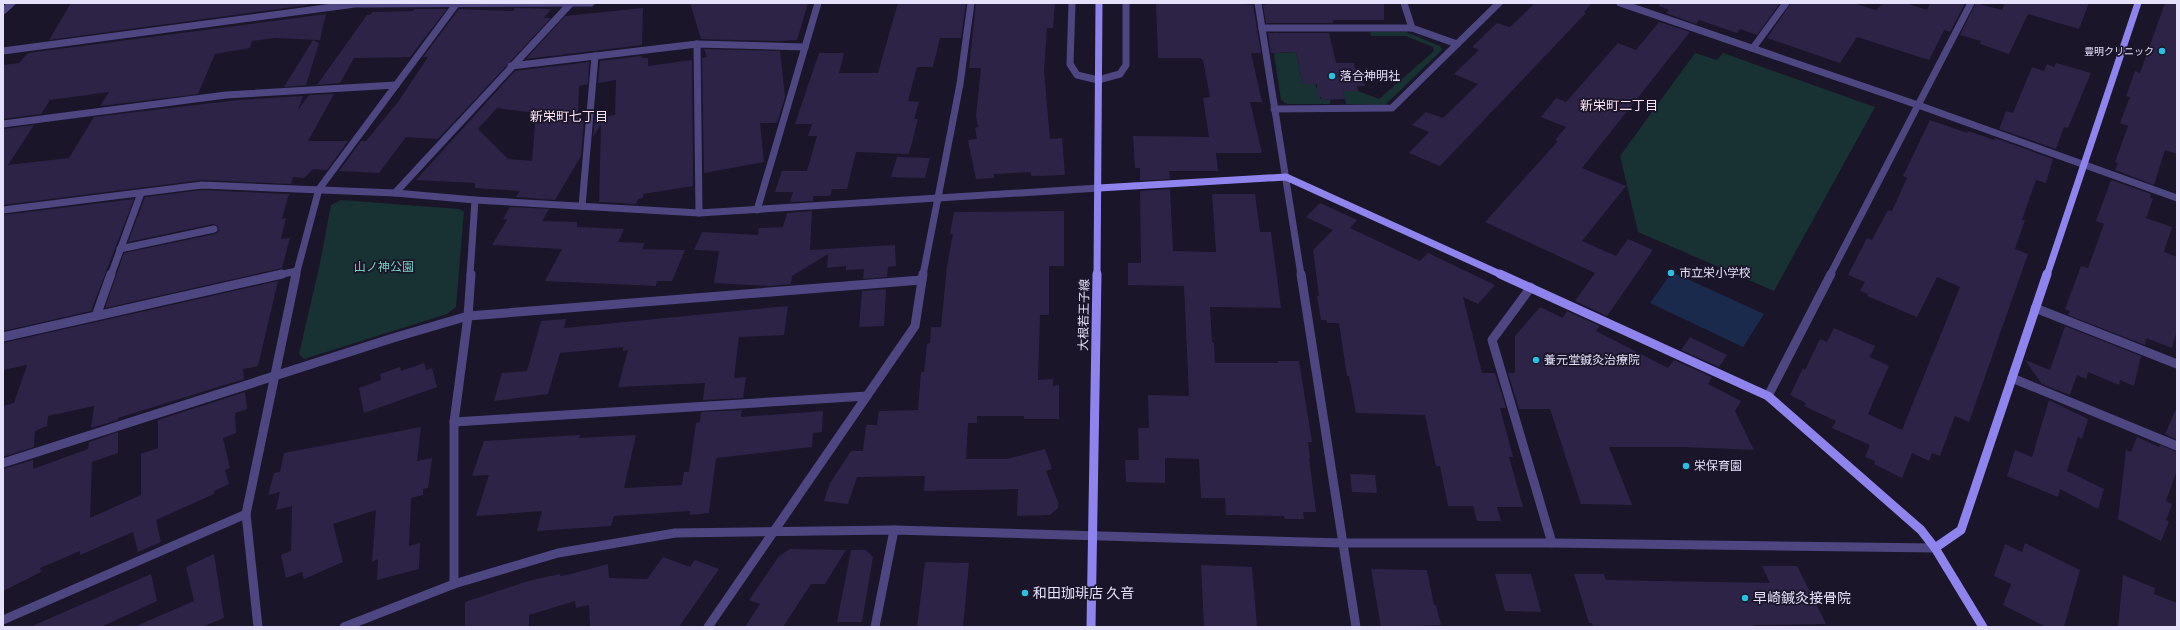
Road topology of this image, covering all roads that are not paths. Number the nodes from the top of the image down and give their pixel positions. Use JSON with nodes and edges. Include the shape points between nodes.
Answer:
{"nodes":[{"id":1,"x":12,"y":3,"type":"edge"},
{"id":2,"x":355,"y":3,"type":"edge"},
{"id":3,"x":456,"y":3,"type":"edge"},
{"id":4,"x":591,"y":3,"type":"edge"},
{"id":5,"x":818,"y":3,"type":"edge"},
{"id":6,"x":971,"y":3,"type":"edge"},
{"id":7,"x":1072,"y":3,"type":"edge"},
{"id":8,"x":1099,"y":3,"type":"edge"},
{"id":9,"x":1126,"y":3,"type":"edge"},
{"id":10,"x":1258,"y":3,"type":"edge"},
{"id":11,"x":1404,"y":3,"type":"edge"},
{"id":12,"x":1499,"y":3,"type":"edge"},
{"id":13,"x":1620,"y":3,"type":"edge"},
{"id":14,"x":1786,"y":3,"type":"edge"},
{"id":15,"x":1971,"y":3,"type":"edge"},
{"id":16,"x":2138,"y":3,"type":"edge"},
{"id":17,"x":571,"y":4,"type":"edge"},
{"id":18,"x":3,"y":11,"type":"edge"},
{"id":19,"x":1262,"y":28,"type":"junction"},
{"id":20,"x":1412,"y":28,"type":"junction"},
{"id":21,"x":697,"y":44,"type":"junction"},
{"id":22,"x":1457,"y":44,"type":"junction"},
{"id":23,"x":805,"y":46,"type":"junction"},
{"id":24,"x":1753,"y":48,"type":"junction"},
{"id":25,"x":3,"y":51,"type":"edge"},
{"id":26,"x":595,"y":56,"type":"junction"},
{"id":27,"x":511,"y":66,"type":"junction"},
{"id":28,"x":1098,"y":80,"type":"junction"},
{"id":29,"x":396,"y":85,"type":"junction"},
{"id":30,"x":1918,"y":105,"type":"junction"},
{"id":31,"x":1274,"y":109,"type":"junction"},
{"id":32,"x":3,"y":124,"type":"edge"},
{"id":33,"x":2082,"y":165,"type":"junction"},
{"id":34,"x":1286,"y":177,"type":"junction"},
{"id":35,"x":1099,"y":188,"type":"junction"},
{"id":36,"x":318,"y":189,"type":"junction"},
{"id":37,"x":141,"y":193,"type":"junction"},
{"id":38,"x":395,"y":193,"type":"junction"},
{"id":39,"x":2177,"y":198,"type":"edge"},
{"id":40,"x":475,"y":200,"type":"junction"},
{"id":41,"x":938,"y":200,"type":"junction"},
{"id":42,"x":582,"y":206,"type":"junction"},
{"id":43,"x":3,"y":210,"type":"edge"},
{"id":44,"x":757,"y":210,"type":"junction"},
{"id":45,"x":699,"y":213,"type":"junction"},
{"id":46,"x":214,"y":229,"type":"dead end"},
{"id":47,"x":120,"y":249,"type":"junction"},
{"id":48,"x":297,"y":271,"type":"junction"},
{"id":49,"x":921,"y":280,"type":"junction"},
{"id":50,"x":1531,"y":287,"type":"junction"},
{"id":51,"x":2035,"y":308,"type":"junction"},
{"id":52,"x":96,"y":316,"type":"junction"},
{"id":53,"x":468,"y":316,"type":"junction"},
{"id":54,"x":3,"y":337,"type":"edge"},
{"id":55,"x":2177,"y":364,"type":"edge"},
{"id":56,"x":276,"y":376,"type":"junction"},
{"id":57,"x":2012,"y":378,"type":"junction"},
{"id":58,"x":867,"y":396,"type":"junction"},
{"id":59,"x":1768,"y":396,"type":"junction"},
{"id":60,"x":454,"y":422,"type":"junction"},
{"id":61,"x":2177,"y":446,"type":"edge"},
{"id":62,"x":3,"y":463,"type":"edge"},
{"id":63,"x":246,"y":514,"type":"junction"},
{"id":64,"x":894,"y":530,"type":"junction"},
{"id":65,"x":774,"y":531,"type":"junction"},
{"id":66,"x":1091,"y":537,"type":"junction"},
{"id":67,"x":1552,"y":542,"type":"junction"},
{"id":68,"x":1342,"y":543,"type":"junction"},
{"id":69,"x":1936,"y":548,"type":"junction"},
{"id":70,"x":454,"y":584,"type":"junction"},
{"id":71,"x":3,"y":620,"type":"edge"},
{"id":72,"x":258,"y":627,"type":"edge"},
{"id":73,"x":344,"y":627,"type":"edge"},
{"id":74,"x":708,"y":627,"type":"edge"},
{"id":75,"x":875,"y":627,"type":"edge"},
{"id":76,"x":1091,"y":627,"type":"edge"},
{"id":77,"x":1356,"y":627,"type":"edge"},
{"id":78,"x":1983,"y":627,"type":"edge"}],
"edges":[{"from":1,"to":18,"type":"street"},
{"from":2,"to":3,"type":"street"},
{"from":2,"to":25,"type":"street"},
{"from":3,"to":17,"type":"street"},
{"from":3,"to":29,"type":"street"},
{"from":4,"to":17,"type":"street"},
{"from":5,"to":23,"type":"street"},
{"from":6,"to":41,"type":"street","via":[[967,48]]},
{"from":7,"to":28,"type":"street","via":[[1070,64],[1077,75]]},
{"from":8,"to":28,"type":"street","name":"大根若王子線"},
{"from":9,"to":28,"type":"street","via":[[1126,65],[1120,74]]},
{"from":10,"to":19,"type":"street"},
{"from":11,"to":20,"type":"street"},
{"from":12,"to":22,"type":"street"},
{"from":13,"to":24,"type":"street"},
{"from":14,"to":24,"type":"street"},
{"from":15,"to":30,"type":"street"},
{"from":16,"to":33,"type":"street"},
{"from":17,"to":27,"type":"street"},
{"from":19,"to":20,"type":"street"},
{"from":19,"to":31,"type":"street"},
{"from":20,"to":22,"type":"street"},
{"from":21,"to":23,"type":"street"},
{"from":21,"to":26,"type":"street"},
{"from":21,"to":45,"type":"street"},
{"from":22,"to":31,"type":"street","via":[[1392,108]]},
{"from":23,"to":44,"type":"street"},
{"from":24,"to":30,"type":"street"},
{"from":26,"to":27,"type":"street"},
{"from":26,"to":42,"type":"street"},
{"from":27,"to":38,"type":"street"},
{"from":28,"to":35,"type":"street","name":"大根若王子線"},
{"from":29,"to":32,"type":"street","via":[[226,95]]},
{"from":29,"to":36,"type":"street"},
{"from":30,"to":33,"type":"street"},
{"from":30,"to":59,"type":"street"},
{"from":31,"to":34,"type":"street"},
{"from":33,"to":39,"type":"street"},
{"from":33,"to":51,"type":"street"},
{"from":34,"to":35,"type":"street"},
{"from":34,"to":50,"type":"street"},
{"from":34,"to":68,"type":"street"},
{"from":35,"to":41,"type":"street"},
{"from":35,"to":66,"type":"street","name":"大根若王子線"},
{"from":36,"to":37,"type":"street","via":[[202,185]]},
{"from":36,"to":38,"type":"street"},
{"from":36,"to":48,"type":"street"},
{"from":37,"to":43,"type":"street"},
{"from":37,"to":47,"type":"street"},
{"from":38,"to":40,"type":"street"},
{"from":40,"to":42,"type":"street"},
{"from":40,"to":53,"type":"street"},
{"from":41,"to":44,"type":"street"},
{"from":41,"to":49,"type":"street"},
{"from":42,"to":45,"type":"street"},
{"from":44,"to":45,"type":"street"},
{"from":46,"to":47,"type":"street"},
{"from":47,"to":52,"type":"street"},
{"from":48,"to":52,"type":"street"},
{"from":48,"to":56,"type":"street"},
{"from":49,"to":53,"type":"street"},
{"from":49,"to":58,"type":"street","via":[[915,326]]},
{"from":50,"to":59,"type":"street"},
{"from":50,"to":67,"type":"street","via":[[1492,340]]},
{"from":51,"to":55,"type":"street"},
{"from":51,"to":57,"type":"street"},
{"from":52,"to":54,"type":"street"},
{"from":53,"to":56,"type":"street"},
{"from":53,"to":60,"type":"street"},
{"from":56,"to":62,"type":"street"},
{"from":56,"to":63,"type":"street"},
{"from":57,"to":61,"type":"street"},
{"from":57,"to":69,"type":"street","via":[[1961,530]]},
{"from":58,"to":60,"type":"street"},
{"from":58,"to":65,"type":"street"},
{"from":59,"to":69,"type":"street","via":[[1921,530]]},
{"from":60,"to":70,"type":"street"},
{"from":63,"to":71,"type":"street"},
{"from":63,"to":72,"type":"street"},
{"from":64,"to":65,"type":"street"},
{"from":64,"to":66,"type":"street","via":[[1039,533]]},
{"from":64,"to":75,"type":"street"},
{"from":65,"to":70,"type":"street","via":[[675,533],[558,553]]},
{"from":65,"to":74,"type":"street"},
{"from":66,"to":68,"type":"street"},
{"from":66,"to":76,"type":"street","name":"大根若王子線"},
{"from":67,"to":68,"type":"street"},
{"from":67,"to":69,"type":"street"},
{"from":68,"to":77,"type":"street"},
{"from":69,"to":78,"type":"street"},
{"from":70,"to":73,"type":"street"}]}
